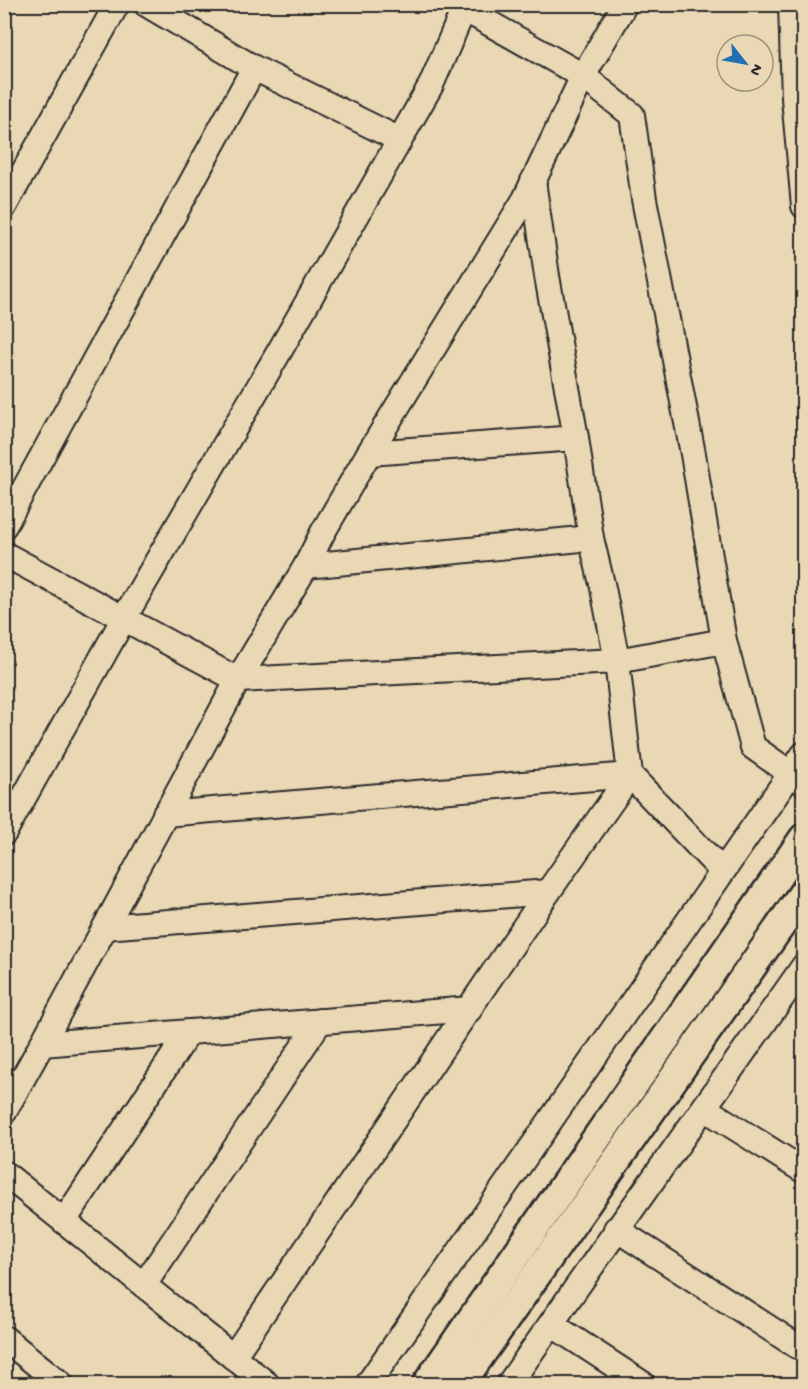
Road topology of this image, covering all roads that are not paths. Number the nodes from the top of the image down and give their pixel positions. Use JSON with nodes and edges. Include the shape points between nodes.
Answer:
{"nodes":[{"id":1,"x":117,"y":4,"type":"edge"},
{"id":2,"x":146,"y":4,"type":"edge"},
{"id":3,"x":625,"y":4,"type":"edge"},
{"id":4,"x":791,"y":4,"type":"edge"},
{"id":5,"x":465,"y":7,"type":"edge"},
{"id":6,"x":254,"y":68,"type":"junction"},
{"id":7,"x":582,"y":76,"type":"junction"},
{"id":8,"x":400,"y":140,"type":"junction"},
{"id":9,"x":533,"y":181,"type":"junction"},
{"id":10,"x":804,"y":206,"type":"edge"},
{"id":11,"x":4,"y":207,"type":"edge"},
{"id":12,"x":576,"y":438,"type":"junction"},
{"id":13,"x":369,"y":453,"type":"junction"},
{"id":14,"x":4,"y":526,"type":"edge"},
{"id":15,"x":591,"y":538,"type":"junction"},
{"id":16,"x":4,"y":554,"type":"edge"},
{"id":17,"x":306,"y":566,"type":"junction"},
{"id":18,"x":124,"y":618,"type":"junction"},
{"id":19,"x":724,"y":641,"type":"junction"},
{"id":20,"x":617,"y":660,"type":"junction"},
{"id":21,"x":238,"y":680,"type":"junction"},
{"id":22,"x":804,"y":754,"type":"edge"},
{"id":23,"x":630,"y":775,"type":"junction"},
{"id":24,"x":797,"y":778,"type":"edge"},
{"id":25,"x":165,"y":814,"type":"junction"},
{"id":26,"x":4,"y":833,"type":"edge"},
{"id":27,"x":804,"y":838,"type":"edge"},
{"id":28,"x":722,"y":871,"type":"junction"},
{"id":29,"x":548,"y":892,"type":"junction"},
{"id":30,"x":804,"y":892,"type":"edge"},
{"id":31,"x":105,"y":927,"type":"junction"},
{"id":32,"x":804,"y":966,"type":"edge"},
{"id":33,"x":796,"y":991,"type":"edge"},
{"id":34,"x":470,"y":1009,"type":"junction"},
{"id":35,"x":320,"y":1021,"type":"junction"},
{"id":36,"x":189,"y":1032,"type":"junction"},
{"id":37,"x":42,"y":1044,"type":"junction"},
{"id":38,"x":705,"y":1108,"type":"junction"},
{"id":39,"x":4,"y":1112,"type":"edge"},
{"id":40,"x":804,"y":1171,"type":"edge"},
{"id":41,"x":4,"y":1173,"type":"edge"},
{"id":42,"x":64,"y":1221,"type":"junction"},
{"id":43,"x":616,"y":1229,"type":"junction"},
{"id":44,"x":144,"y":1285,"type":"junction"},
{"id":45,"x":551,"y":1324,"type":"junction"},
{"id":46,"x":4,"y":1338,"type":"edge"},
{"id":47,"x":804,"y":1345,"type":"edge"},
{"id":48,"x":233,"y":1357,"type":"junction"},
{"id":49,"x":60,"y":1384,"type":"edge"},
{"id":50,"x":267,"y":1384,"type":"edge"},
{"id":51,"x":368,"y":1384,"type":"edge"},
{"id":52,"x":427,"y":1384,"type":"edge"},
{"id":53,"x":460,"y":1384,"type":"edge"},
{"id":54,"x":509,"y":1384,"type":"edge"},
{"id":55,"x":643,"y":1384,"type":"edge"}],
"edges":[{"from":1,"to":11,"type":"street"},
{"from":2,"to":6,"type":"street"},
{"from":3,"to":7,"type":"street"},
{"from":4,"to":10,"type":"street","via":[[794,98]]},
{"from":5,"to":7,"type":"street"},
{"from":5,"to":8,"type":"street","via":[[431,85]]},
{"from":6,"to":8,"type":"street"},
{"from":6,"to":14,"type":"street"},
{"from":7,"to":9,"type":"street"},
{"from":7,"to":19,"type":"street","via":[[632,116]]},
{"from":8,"to":18,"type":"street"},
{"from":9,"to":12,"type":"street"},
{"from":9,"to":13,"type":"street"},
{"from":12,"to":13,"type":"street"},
{"from":12,"to":15,"type":"street"},
{"from":13,"to":17,"type":"street"},
{"from":15,"to":17,"type":"street"},
{"from":15,"to":20,"type":"street"},
{"from":16,"to":18,"type":"street"},
{"from":17,"to":21,"type":"street"},
{"from":18,"to":21,"type":"street"},
{"from":18,"to":26,"type":"street"},
{"from":19,"to":20,"type":"street"},
{"from":19,"to":24,"type":"street","via":[[753,747]]},
{"from":20,"to":21,"type":"street"},
{"from":20,"to":23,"type":"street"},
{"from":21,"to":25,"type":"street"},
{"from":22,"to":24,"type":"street"},
{"from":23,"to":25,"type":"street"},
{"from":23,"to":28,"type":"street"},
{"from":23,"to":29,"type":"street"},
{"from":24,"to":28,"type":"street"},
{"from":25,"to":31,"type":"street"},
{"from":27,"to":52,"type":"street"},
{"from":28,"to":51,"type":"street"},
{"from":29,"to":31,"type":"street"},
{"from":29,"to":34,"type":"street"},
{"from":30,"to":53,"type":"street"},
{"from":31,"to":37,"type":"street"},
{"from":32,"to":33,"type":"street"},
{"from":33,"to":38,"type":"street"},
{"from":34,"to":35,"type":"street"},
{"from":34,"to":48,"type":"street"},
{"from":35,"to":36,"type":"street"},
{"from":35,"to":44,"type":"street"},
{"from":36,"to":37,"type":"street"},
{"from":36,"to":42,"type":"street"},
{"from":37,"to":39,"type":"street"},
{"from":38,"to":40,"type":"street"},
{"from":38,"to":43,"type":"street"},
{"from":41,"to":42,"type":"street"},
{"from":42,"to":44,"type":"street"},
{"from":43,"to":45,"type":"street"},
{"from":43,"to":47,"type":"street","via":[[797,1346]]},
{"from":44,"to":48,"type":"street"},
{"from":45,"to":54,"type":"street"},
{"from":45,"to":55,"type":"street"},
{"from":46,"to":49,"type":"street"},
{"from":48,"to":50,"type":"street"}]}
